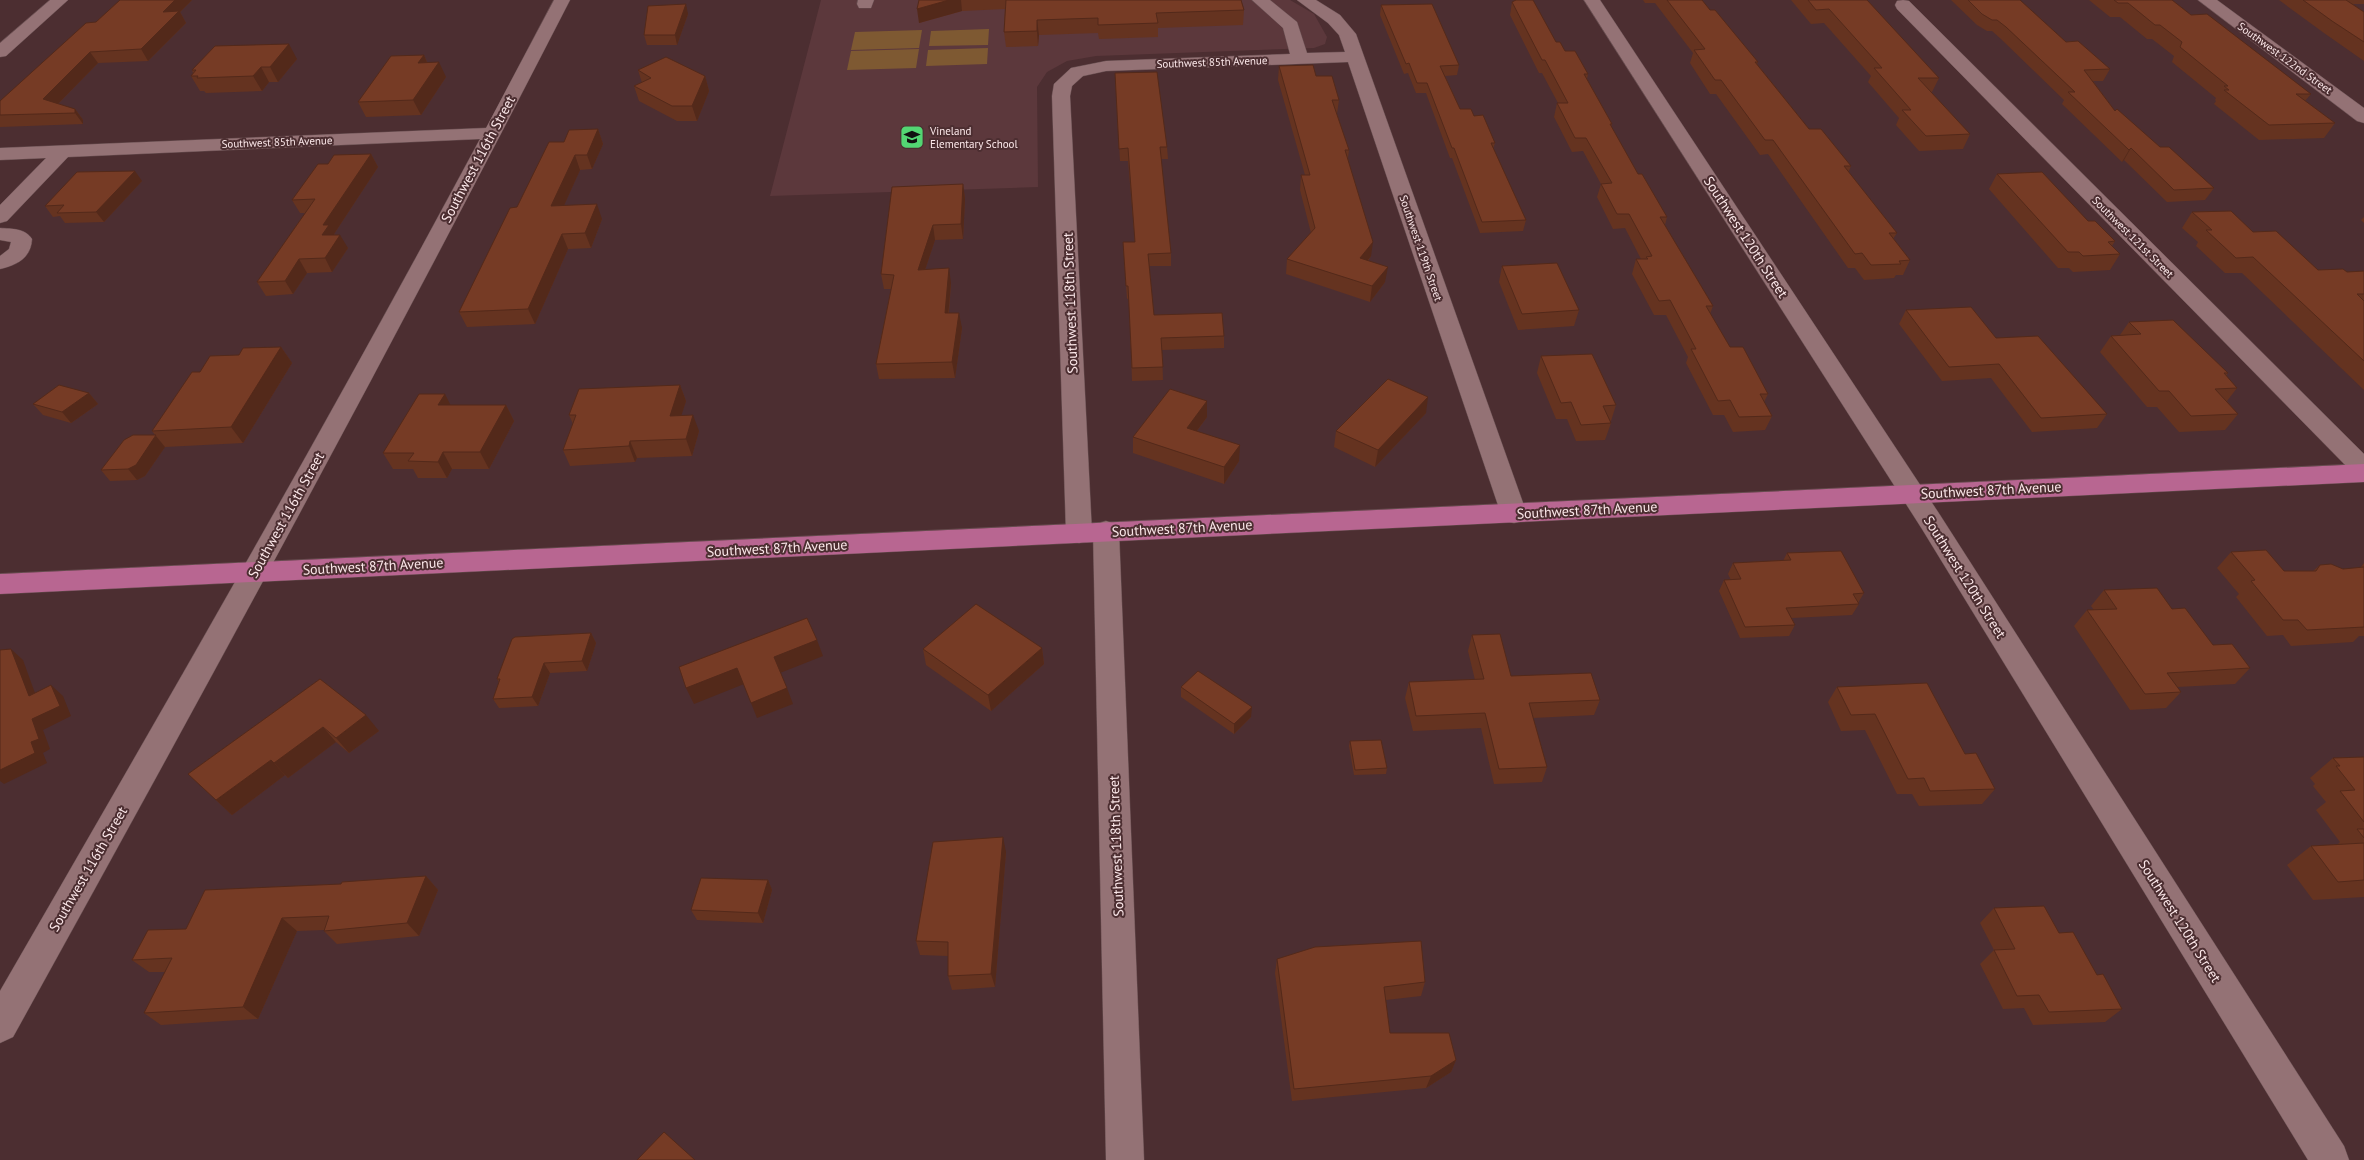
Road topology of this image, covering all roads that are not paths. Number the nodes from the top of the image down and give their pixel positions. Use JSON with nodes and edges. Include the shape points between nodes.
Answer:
{"nodes":[{"id":1,"x":60,"y":0,"type":"edge"},
{"id":2,"x":562,"y":0,"type":"edge"},
{"id":3,"x":1260,"y":0,"type":"edge"},
{"id":4,"x":1305,"y":0,"type":"edge"},
{"id":5,"x":1592,"y":0,"type":"edge"},
{"id":6,"x":2206,"y":0,"type":"edge"},
{"id":7,"x":1903,"y":5,"type":"dead end"},
{"id":8,"x":0,"y":52,"type":"edge"},
{"id":9,"x":1354,"y":57,"type":"junction"},
{"id":10,"x":1300,"y":59,"type":"junction"},
{"id":11,"x":1070,"y":76,"type":"joint"},
{"id":12,"x":2364,"y":117,"type":"edge"},
{"id":13,"x":492,"y":133,"type":"junction"},
{"id":14,"x":63,"y":151,"type":"junction"},
{"id":15,"x":0,"y":154,"type":"edge"},
{"id":16,"x":0,"y":217,"type":"edge"},
{"id":17,"x":0,"y":234,"type":"edge"},
{"id":18,"x":0,"y":263,"type":"edge"},
{"id":19,"x":2364,"y":469,"type":"edge"},
{"id":20,"x":2364,"y":473,"type":"edge"},
{"id":21,"x":1914,"y":495,"type":"junction"},
{"id":22,"x":1514,"y":514,"type":"junction"},
{"id":23,"x":1093,"y":532,"type":"junction"},
{"id":24,"x":256,"y":572,"type":"junction"},
{"id":25,"x":0,"y":584,"type":"edge"},
{"id":26,"x":0,"y":1025,"type":"edge"},
{"id":27,"x":1125,"y":1160,"type":"edge"},
{"id":28,"x":2330,"y":1160,"type":"edge"}],
"edges":[{"from":1,"to":8,"type":"street"},
{"from":2,"to":13,"type":"street","name":"Southwest 116th Street"},
{"from":3,"to":10,"type":"street","via":[[1291,26]]},
{"from":4,"to":9,"type":"street","name":"Southwest 119th Street","via":[[1342,26]]},
{"from":5,"to":21,"type":"street","name":"Southwest 120th Street"},
{"from":6,"to":12,"type":"street","name":"Southwest 122nd Street"},
{"from":7,"to":19,"type":"street","name":"Southwest 121st Street"},
{"from":9,"to":10,"type":"street","name":"Southwest 85th Avenue"},
{"from":9,"to":22,"type":"street","name":"Southwest 119th Street"},
{"from":10,"to":11,"type":"street","name":"Southwest 85th Avenue","via":[[1106,66]]},
{"from":11,"to":23,"type":"street","name":"Southwest 118th Street","via":[[1063,84],[1061,96]]},
{"from":13,"to":14,"type":"street","name":"Southwest 85th Avenue"},
{"from":13,"to":24,"type":"street","name":"Southwest 116th Street"},
{"from":14,"to":15,"type":"street","name":"Southwest 85th Avenue"},
{"from":14,"to":16,"type":"street"},
{"from":17,"to":18,"type":"street","via":[[18,237],[22,244],[17,254]]},
{"from":20,"to":21,"type":"main road","name":"Southwest 87th Avenue"},
{"from":21,"to":22,"type":"main road","name":"Southwest 87th Avenue"},
{"from":21,"to":28,"type":"street","name":"Southwest 120th Street"},
{"from":22,"to":23,"type":"main road","name":"Southwest 87th Avenue"},
{"from":23,"to":24,"type":"main road","name":"Southwest 87th Avenue"},
{"from":23,"to":27,"type":"street","name":"Southwest 118th Street"},
{"from":24,"to":25,"type":"main road","name":"Southwest 87th Avenue"},
{"from":24,"to":26,"type":"street","name":"Southwest 116th Street"}]}
